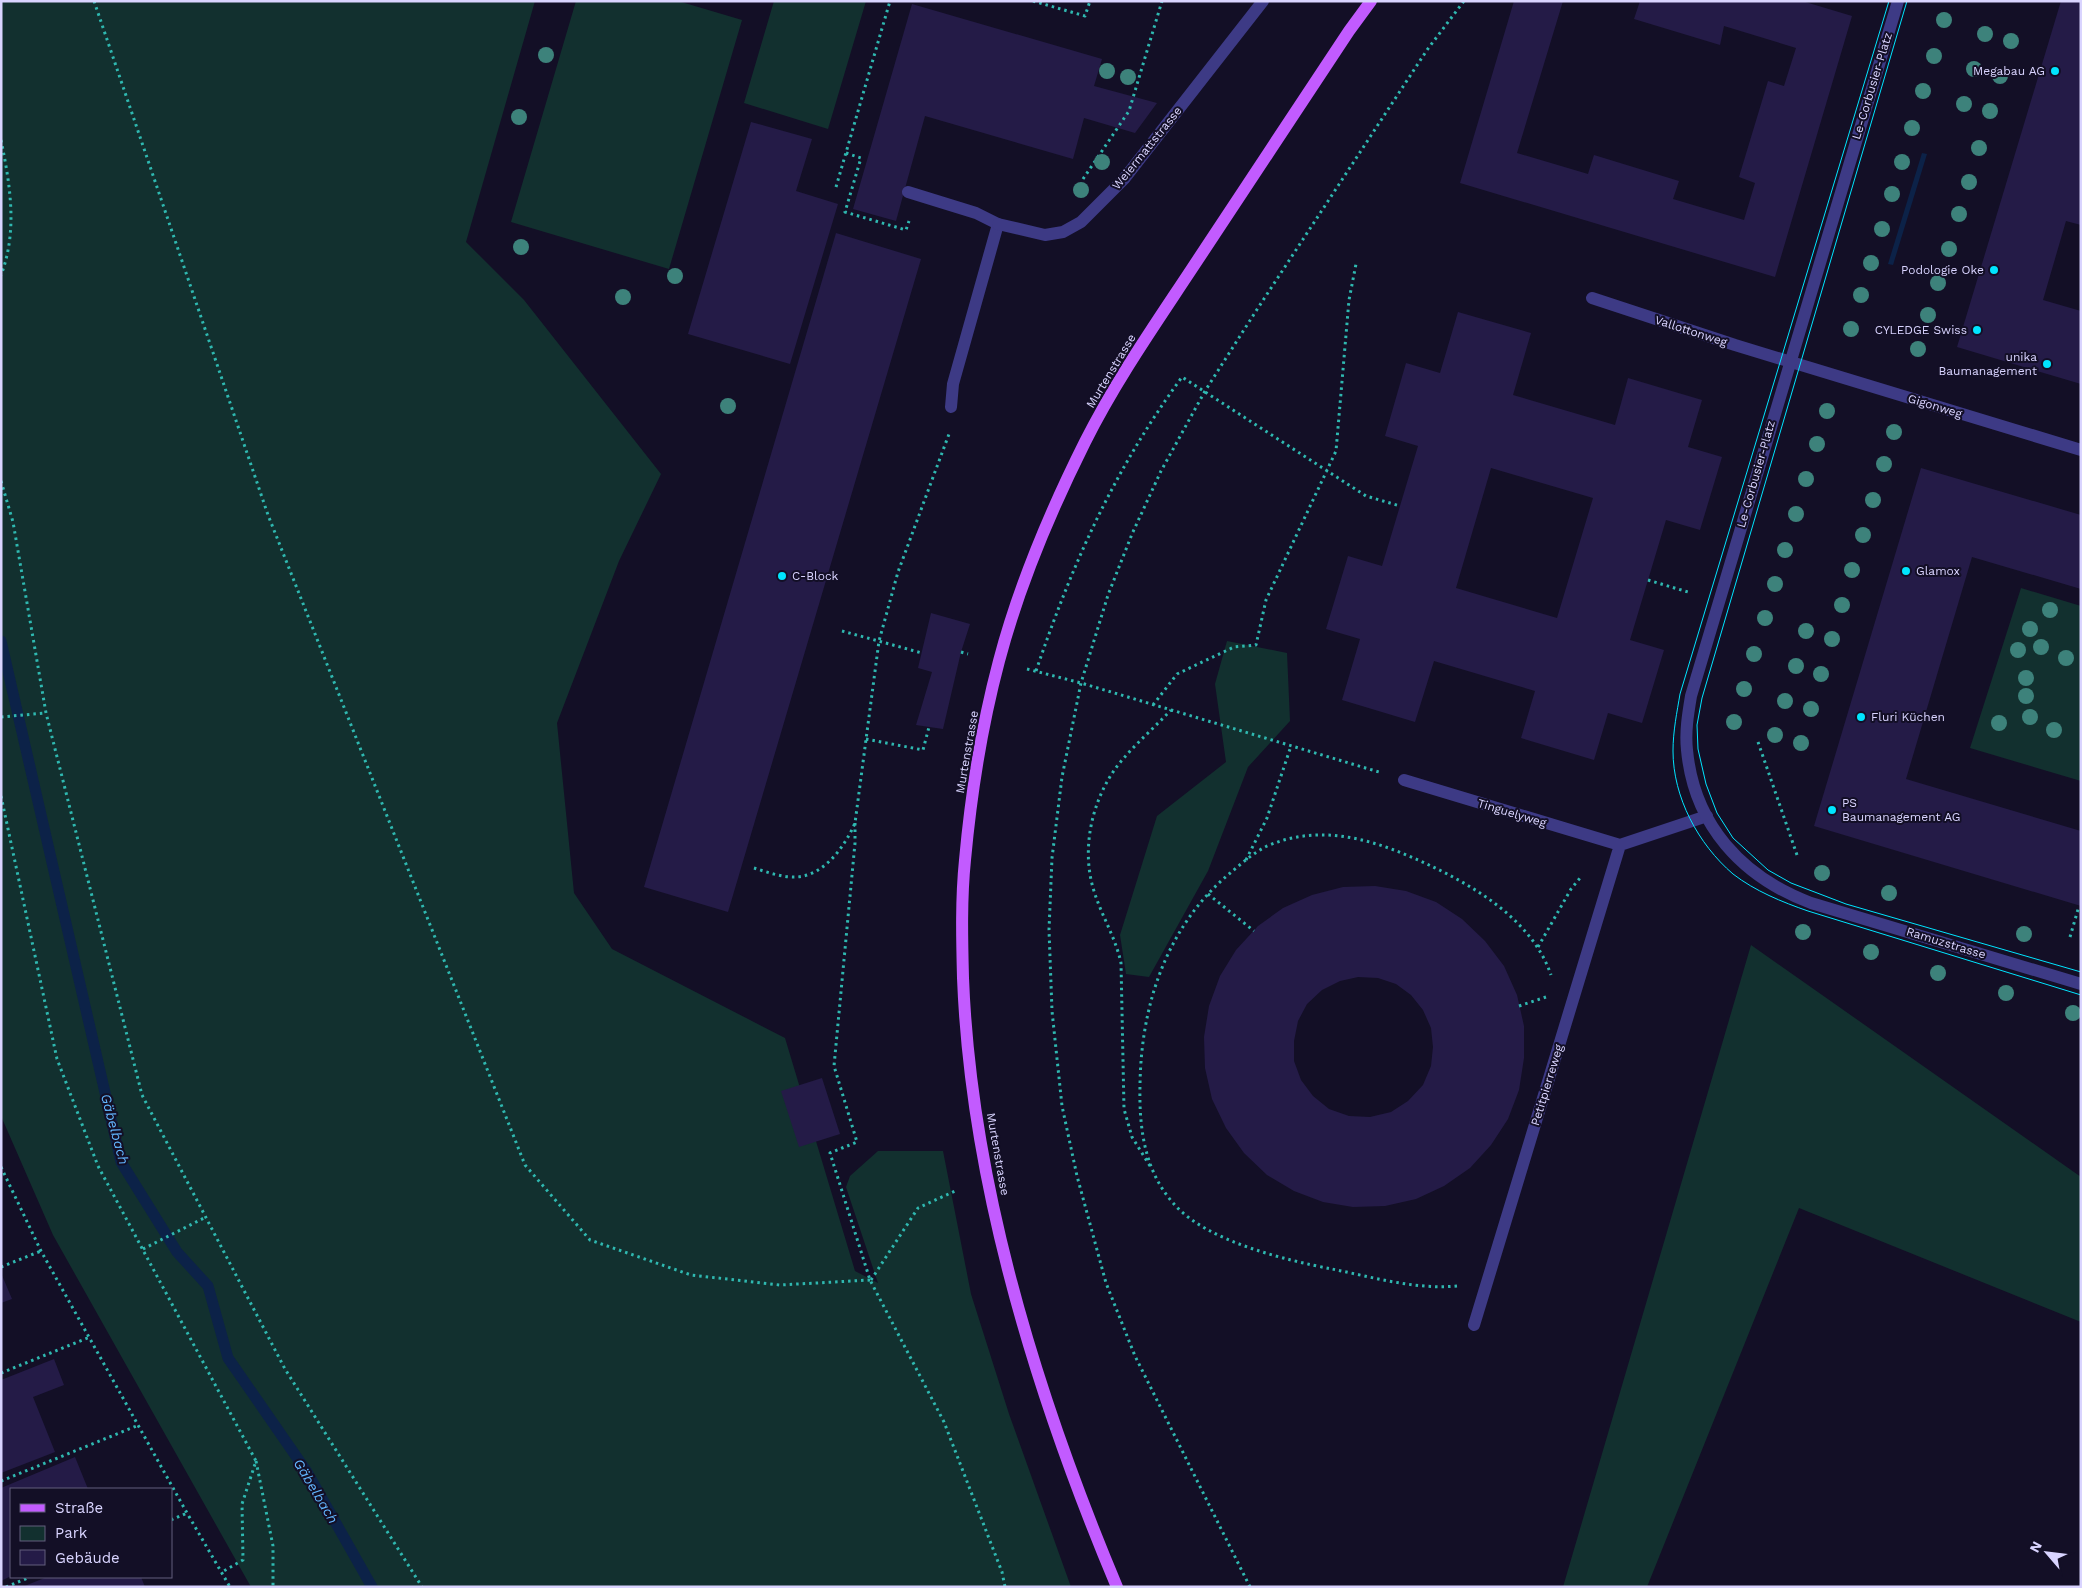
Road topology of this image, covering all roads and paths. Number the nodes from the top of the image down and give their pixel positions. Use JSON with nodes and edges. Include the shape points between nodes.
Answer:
{"nodes":[{"id":1,"x":94,"y":1,"type":"edge"},
{"id":2,"x":890,"y":1,"type":"edge"},
{"id":3,"x":1034,"y":1,"type":"edge"},
{"id":4,"x":1090,"y":1,"type":"edge"},
{"id":5,"x":1162,"y":1,"type":"edge"},
{"id":6,"x":1262,"y":1,"type":"edge"},
{"id":7,"x":1371,"y":1,"type":"edge"},
{"id":8,"x":1464,"y":1,"type":"edge"},
{"id":9,"x":1898,"y":1,"type":"edge"},
{"id":10,"x":1,"y":140,"type":"edge"},
{"id":11,"x":846,"y":153,"type":"junction"},
{"id":12,"x":1078,"y":186,"type":"dead end"},
{"id":13,"x":836,"y":187,"type":"dead end"},
{"id":14,"x":913,"y":193,"type":"joint"},
{"id":15,"x":998,"y":224,"type":"junction"},
{"id":16,"x":1356,"y":264,"type":"dead end"},
{"id":17,"x":1,"y":275,"type":"edge"},
{"id":18,"x":1592,"y":298,"type":"dead end"},
{"id":19,"x":1790,"y":362,"type":"junction"},
{"id":20,"x":1205,"y":391,"type":"junction"},
{"id":21,"x":951,"y":407,"type":"joint"},
{"id":22,"x":2081,"y":450,"type":"edge"},
{"id":23,"x":1326,"y":470,"type":"junction"},
{"id":24,"x":1,"y":481,"type":"edge"},
{"id":25,"x":1400,"y":506,"type":"dead end"},
{"id":26,"x":1648,"y":580,"type":"dead end"},
{"id":27,"x":1688,"y":592,"type":"dead end"},
{"id":28,"x":842,"y":631,"type":"dead end"},
{"id":29,"x":879,"y":641,"type":"junction"},
{"id":30,"x":961,"y":652,"type":"dead end"},
{"id":31,"x":922,"y":653,"type":"dead end"},
{"id":32,"x":968,"y":654,"type":"dead end"},
{"id":33,"x":1027,"y":669,"type":"dead end"},
{"id":34,"x":1036,"y":671,"type":"junction"},
{"id":35,"x":1081,"y":683,"type":"junction"},
{"id":36,"x":1154,"y":705,"type":"junction"},
{"id":37,"x":1171,"y":710,"type":"junction"},
{"id":38,"x":46,"y":713,"type":"junction"},
{"id":39,"x":1,"y":717,"type":"edge"},
{"id":40,"x":929,"y":727,"type":"dead end"},
{"id":41,"x":866,"y":739,"type":"junction"},
{"id":42,"x":1758,"y":742,"type":"dead end"},
{"id":43,"x":1291,"y":746,"type":"junction"},
{"id":44,"x":1404,"y":780,"type":"joint"},
{"id":45,"x":1,"y":796,"type":"edge"},
{"id":46,"x":6,"y":813,"type":"junction"},
{"id":47,"x":1,"y":814,"type":"edge"},
{"id":48,"x":1707,"y":816,"type":"junction"},
{"id":49,"x":855,"y":823,"type":"junction"},
{"id":50,"x":1614,"y":843,"type":"junction"},
{"id":51,"x":1798,"y":855,"type":"dead end"},
{"id":52,"x":1246,"y":860,"type":"junction"},
{"id":53,"x":754,"y":868,"type":"dead end"},
{"id":54,"x":1208,"y":894,"type":"junction"},
{"id":55,"x":1811,"y":903,"type":"joint"},
{"id":56,"x":2079,"y":906,"type":"dead end"},
{"id":57,"x":1254,"y":931,"type":"dead end"},
{"id":58,"x":2070,"y":937,"type":"dead end"},
{"id":59,"x":1538,"y":947,"type":"junction"},
{"id":60,"x":1551,"y":976,"type":"dead end"},
{"id":61,"x":2081,"y":984,"type":"edge"},
{"id":62,"x":1,"y":1167,"type":"edge"},
{"id":63,"x":1152,"y":1169,"type":"junction"},
{"id":64,"x":955,"y":1192,"type":"dead end"},
{"id":65,"x":206,"y":1217,"type":"junction"},
{"id":66,"x":143,"y":1249,"type":"junction"},
{"id":67,"x":41,"y":1251,"type":"junction"},
{"id":68,"x":1,"y":1267,"type":"edge"},
{"id":69,"x":870,"y":1280,"type":"junction"},
{"id":70,"x":1487,"y":1284,"type":"junction"},
{"id":71,"x":1474,"y":1325,"type":"dead end"},
{"id":72,"x":90,"y":1337,"type":"junction"},
{"id":73,"x":1,"y":1373,"type":"edge"},
{"id":74,"x":139,"y":1425,"type":"junction"},
{"id":75,"x":256,"y":1461,"type":"junction"},
{"id":76,"x":1,"y":1481,"type":"edge"},
{"id":77,"x":187,"y":1513,"type":"junction"},
{"id":78,"x":172,"y":1520,"type":"edge"},
{"id":79,"x":222,"y":1572,"type":"junction"},
{"id":80,"x":28,"y":1578,"type":"edge"},
{"id":81,"x":6,"y":1587,"type":"edge"},
{"id":82,"x":230,"y":1587,"type":"edge"},
{"id":83,"x":273,"y":1587,"type":"edge"},
{"id":84,"x":422,"y":1587,"type":"edge"},
{"id":85,"x":1005,"y":1587,"type":"edge"},
{"id":86,"x":1117,"y":1587,"type":"edge"},
{"id":87,"x":1250,"y":1587,"type":"edge"}],
"edges":[{"from":1,"to":69,"type":"path","via":[[268,515],[525,1165],[590,1240],[691,1274],[780,1285]]},
{"from":2,"to":11,"type":"path"},
{"from":3,"to":4,"type":"path","via":[[1085,16]]},
{"from":5,"to":12,"type":"path","via":[[1129,111]]},
{"from":6,"to":15,"type":"street","name":"Weiermattstrasse","via":[[1124,178],[1080,222],[1063,232],[1045,235]]},
{"from":7,"to":86,"type":"main road","name":"Murtenstrasse","via":[[1132,359],[1087,438],[1054,506],[1016,606],[999,662],[973,799],[962,915],[964,1017],[987,1176],[1023,1326],[1072,1470]]},
{"from":8,"to":20,"type":"path","via":[[1427,50],[1330,195]]},
{"from":9,"to":19,"type":"street","name":"Le-Corbusier-Platz"},
{"from":10,"to":17,"type":"path","via":[[10,184],[11,232]]},
{"from":11,"to":13,"type":"path"},
{"from":11,"to":14,"type":"path","via":[[861,158],[845,212],[906,230]]},
{"from":14,"to":15,"type":"street","name":"Weiermattstrasse","via":[[976,213]]},
{"from":15,"to":21,"type":"street","via":[[953,384]]},
{"from":16,"to":23,"type":"path","via":[[1349,300],[1336,451]]},
{"from":18,"to":19,"type":"street","name":"Vallottonweg"},
{"from":19,"to":22,"type":"street","name":"Gigonweg"},
{"from":19,"to":48,"type":"street","name":"Le-Corbusier-Platz","via":[[1691,696],[1686,750],[1695,787]]},
{"from":20,"to":23,"type":"path"},
{"from":20,"to":34,"type":"path","via":[[1182,377],[1137,443],[1106,497],[1076,560]]},
{"from":20,"to":35,"type":"path","via":[[1161,471],[1132,534],[1108,595]]},
{"from":21,"to":29,"type":"path","via":[[949,435],[898,572]]},
{"from":23,"to":25,"type":"path","via":[[1366,496]]},
{"from":23,"to":36,"type":"path","via":[[1266,600],[1256,645],[1234,647],[1176,674]]},
{"from":24,"to":38,"type":"path","via":[[13,522]]},
{"from":26,"to":27,"type":"path"},
{"from":28,"to":29,"type":"path"},
{"from":29,"to":31,"type":"path"},
{"from":29,"to":41,"type":"path"},
{"from":30,"to":32,"type":"path"},
{"from":33,"to":34,"type":"path"},
{"from":34,"to":35,"type":"path"},
{"from":35,"to":36,"type":"path"},
{"from":35,"to":87,"type":"path","via":[[1062,777],[1052,858],[1052,1011],[1062,1106],[1077,1176],[1120,1320]]},
{"from":36,"to":37,"type":"path"},
{"from":37,"to":43,"type":"path"},
{"from":37,"to":63,"type":"path","via":[[1127,755],[1108,781],[1094,817],[1087,850],[1097,901],[1120,963],[1124,1109],[1132,1137]]},
{"from":38,"to":39,"type":"path"},
{"from":38,"to":65,"type":"path","via":[[142,1095]]},
{"from":40,"to":41,"type":"path","via":[[923,750]]},
{"from":41,"to":49,"type":"path"},
{"from":42,"to":51,"type":"path"},
{"from":43,"to":44,"type":"path"},
{"from":43,"to":52,"type":"path","via":[[1267,818]]},
{"from":44,"to":50,"type":"street","name":"Tinguelyweg"},
{"from":45,"to":46,"type":"path"},
{"from":46,"to":47,"type":"path"},
{"from":46,"to":66,"type":"path","via":[[57,1059],[98,1166]]},
{"from":48,"to":50,"type":"street"},
{"from":48,"to":55,"type":"street","name":"Le-Corbusier-Platz","via":[[1725,845],[1761,879],[1786,894]]},
{"from":49,"to":53,"type":"path","via":[[833,858],[809,874],[787,876]]},
{"from":49,"to":69,"type":"path","via":[[856,843],[834,1066],[857,1142],[830,1153]]},
{"from":50,"to":59,"type":"path","via":[[1571,889]]},
{"from":50,"to":70,"type":"street","name":"Petitpierreweg"},
{"from":52,"to":54,"type":"path"},
{"from":52,"to":59,"type":"path","via":[[1267,847],[1290,839],[1312,836],[1362,838],[1410,856],[1477,891],[1513,920]]},
{"from":54,"to":57,"type":"path"},
{"from":54,"to":63,"type":"path","via":[[1197,905],[1173,943],[1157,981],[1145,1025],[1140,1114],[1143,1140]]},
{"from":55,"to":61,"type":"street","name":"Ramuzstrasse"},
{"from":56,"to":58,"type":"path"},
{"from":59,"to":60,"type":"path"},
{"from":62,"to":67,"type":"path"},
{"from":63,"to":70,"type":"path","via":[[1162,1188],[1187,1217],[1225,1238],[1308,1264],[1418,1285],[1444,1288]]},
{"from":64,"to":69,"type":"path","via":[[918,1208]]},
{"from":65,"to":66,"type":"path"},
{"from":65,"to":84,"type":"path","via":[[285,1369]]},
{"from":66,"to":75,"type":"path"},
{"from":67,"to":68,"type":"path"},
{"from":67,"to":72,"type":"path"},
{"from":69,"to":85,"type":"path","via":[[944,1422]]},
{"from":70,"to":71,"type":"street","name":"Petitpierreweg"},
{"from":72,"to":73,"type":"path"},
{"from":72,"to":74,"type":"path"},
{"from":74,"to":76,"type":"path"},
{"from":74,"to":77,"type":"path"},
{"from":75,"to":79,"type":"path","via":[[242,1504],[243,1560]]},
{"from":75,"to":83,"type":"path","via":[[273,1546]]},
{"from":77,"to":78,"type":"path"},
{"from":77,"to":79,"type":"path"},
{"from":79,"to":82,"type":"path"},
{"from":80,"to":81,"type":"path"}]}
